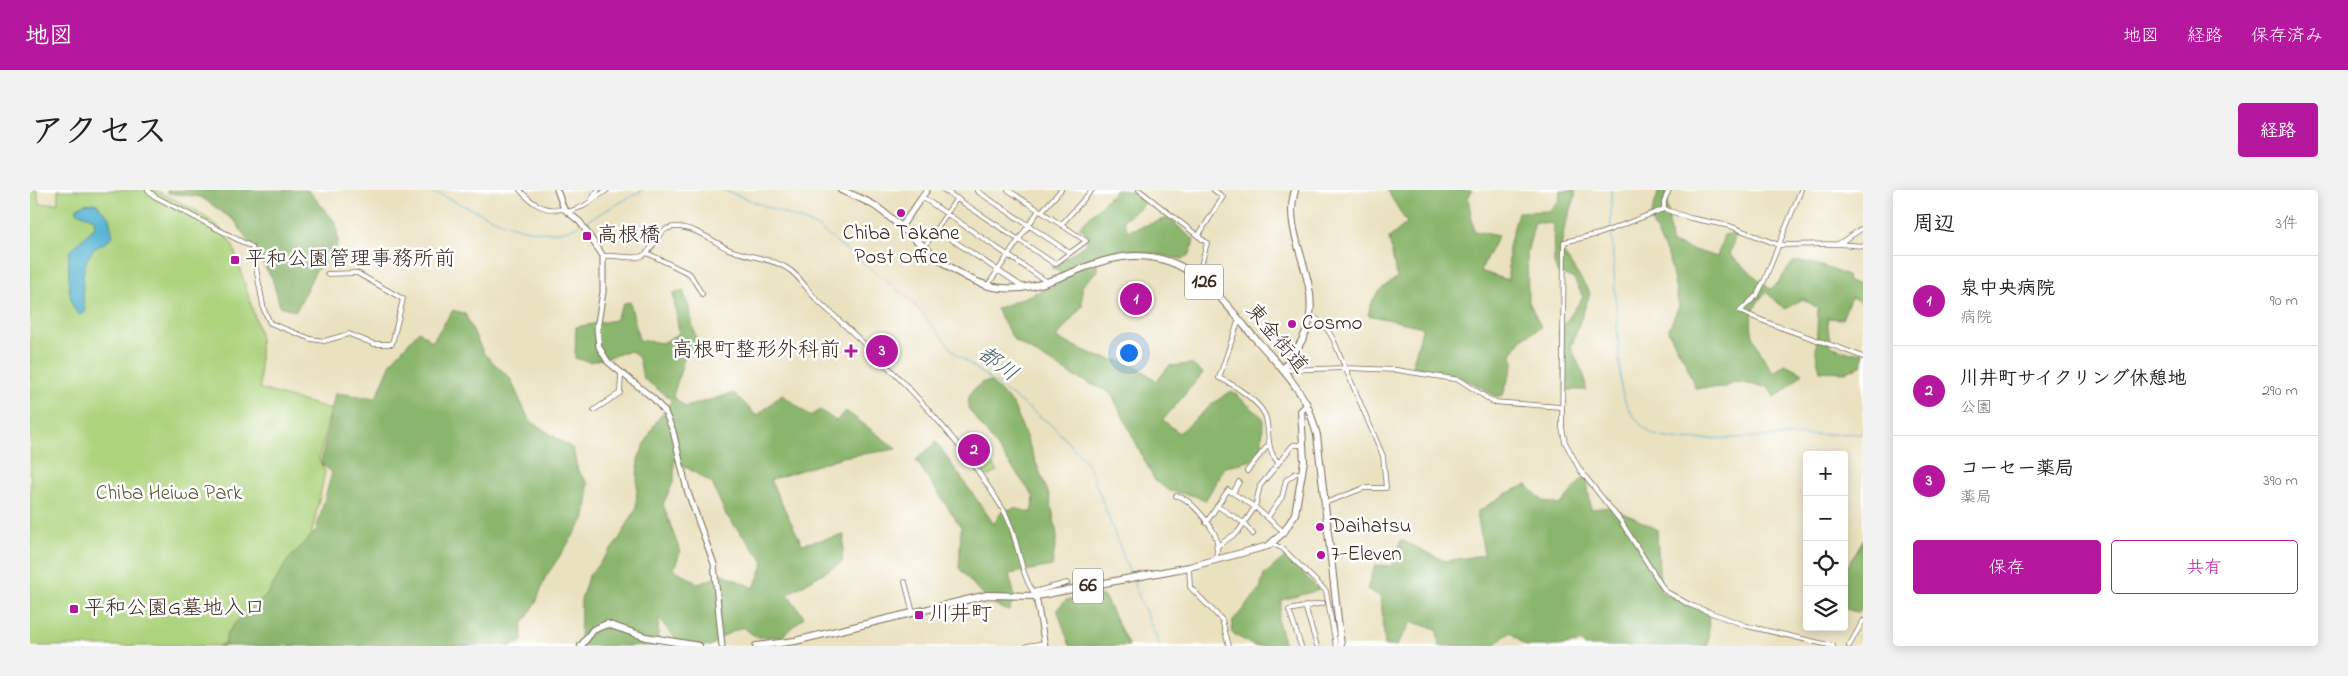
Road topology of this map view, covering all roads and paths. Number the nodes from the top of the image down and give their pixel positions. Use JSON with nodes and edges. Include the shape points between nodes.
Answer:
{"nodes":[{"id":1,"x":148,"y":190,"type":"edge"},
{"id":2,"x":520,"y":190,"type":"edge"},
{"id":3,"x":557,"y":190,"type":"edge"},
{"id":4,"x":598,"y":190,"type":"edge"},
{"id":5,"x":608,"y":190,"type":"edge"},
{"id":6,"x":841,"y":190,"type":"edge"},
{"id":7,"x":927,"y":190,"type":"edge"},
{"id":8,"x":944,"y":190,"type":"edge"},
{"id":9,"x":978,"y":190,"type":"edge"},
{"id":10,"x":1008,"y":190,"type":"edge"},
{"id":11,"x":1061,"y":190,"type":"edge"},
{"id":12,"x":1092,"y":190,"type":"edge"},
{"id":13,"x":1139,"y":190,"type":"edge"},
{"id":14,"x":1214,"y":190,"type":"edge"},
{"id":15,"x":1295,"y":190,"type":"edge"},
{"id":16,"x":1670,"y":190,"type":"edge"},
{"id":17,"x":1801,"y":190,"type":"edge"},
{"id":18,"x":922,"y":197,"type":"junction"},
{"id":19,"x":957,"y":198,"type":"junction"},
{"id":20,"x":590,"y":200,"type":"junction"},
{"id":21,"x":1664,"y":209,"type":"junction"},
{"id":22,"x":566,"y":210,"type":"junction"},
{"id":23,"x":1040,"y":211,"type":"junction"},
{"id":24,"x":946,"y":214,"type":"junction"},
{"id":25,"x":1029,"y":225,"type":"junction"},
{"id":26,"x":1060,"y":225,"type":"junction"},
{"id":27,"x":901,"y":226,"type":"junction"},
{"id":28,"x":1863,"y":228,"type":"edge"},
{"id":29,"x":936,"y":229,"type":"junction"},
{"id":30,"x":1198,"y":236,"type":"junction"},
{"id":31,"x":1018,"y":240,"type":"junction"},
{"id":32,"x":1838,"y":244,"type":"junction"},
{"id":33,"x":1779,"y":245,"type":"junction"},
{"id":34,"x":925,"y":246,"type":"junction"},
{"id":35,"x":1863,"y":246,"type":"edge"},
{"id":36,"x":646,"y":253,"type":"junction"},
{"id":37,"x":1070,"y":253,"type":"junction"},
{"id":38,"x":1008,"y":255,"type":"junction"},
{"id":39,"x":603,"y":256,"type":"junction"},
{"id":40,"x":999,"y":270,"type":"junction"},
{"id":41,"x":327,"y":274,"type":"dead end"},
{"id":42,"x":1198,"y":277,"type":"junction"},
{"id":43,"x":1048,"y":282,"type":"junction"},
{"id":44,"x":988,"y":286,"type":"junction"},
{"id":45,"x":1025,"y":288,"type":"junction"},
{"id":46,"x":702,"y":294,"type":"dead end"},
{"id":47,"x":1310,"y":317,"type":"junction"},
{"id":48,"x":1239,"y":319,"type":"junction"},
{"id":49,"x":1863,"y":357,"type":"edge"},
{"id":50,"x":1346,"y":368,"type":"junction"},
{"id":51,"x":1283,"y":370,"type":"junction"},
{"id":52,"x":621,"y":374,"type":"junction"},
{"id":53,"x":1307,"y":405,"type":"junction"},
{"id":54,"x":1561,"y":407,"type":"junction"},
{"id":55,"x":594,"y":410,"type":"dead end"},
{"id":56,"x":1269,"y":444,"type":"junction"},
{"id":57,"x":1303,"y":445,"type":"junction"},
{"id":58,"x":1278,"y":462,"type":"junction"},
{"id":59,"x":1247,"y":471,"type":"dead end"},
{"id":60,"x":1303,"y":474,"type":"junction"},
{"id":61,"x":1239,"y":482,"type":"dead end"},
{"id":62,"x":1233,"y":493,"type":"junction"},
{"id":63,"x":1176,"y":496,"type":"dead end"},
{"id":64,"x":1325,"y":504,"type":"junction"},
{"id":65,"x":1217,"y":506,"type":"junction"},
{"id":66,"x":1255,"y":507,"type":"junction"},
{"id":67,"x":1268,"y":517,"type":"junction"},
{"id":68,"x":1206,"y":523,"type":"junction"},
{"id":69,"x":1244,"y":523,"type":"junction"},
{"id":70,"x":1284,"y":532,"type":"junction"},
{"id":71,"x":1253,"y":534,"type":"dead end"},
{"id":72,"x":1272,"y":544,"type":"junction"},
{"id":73,"x":1216,"y":547,"type":"junction"},
{"id":74,"x":1216,"y":562,"type":"junction"},
{"id":75,"x":1189,"y":567,"type":"junction"},
{"id":76,"x":905,"y":582,"type":"dead end"},
{"id":77,"x":1068,"y":583,"type":"dead end"},
{"id":78,"x":1035,"y":594,"type":"junction"},
{"id":79,"x":1323,"y":603,"type":"dead end"},
{"id":80,"x":1305,"y":606,"type":"junction"},
{"id":81,"x":913,"y":613,"type":"junction"},
{"id":82,"x":1863,"y":621,"type":"edge"},
{"id":83,"x":1807,"y":641,"type":"junction"},
{"id":84,"x":1045,"y":645,"type":"edge"},
{"id":85,"x":582,"y":646,"type":"edge"},
{"id":86,"x":699,"y":646,"type":"edge"},
{"id":87,"x":722,"y":646,"type":"edge"},
{"id":88,"x":756,"y":646,"type":"edge"},
{"id":89,"x":1027,"y":646,"type":"edge"},
{"id":90,"x":1229,"y":646,"type":"edge"},
{"id":91,"x":1301,"y":646,"type":"edge"},
{"id":92,"x":1317,"y":646,"type":"edge"},
{"id":93,"x":1336,"y":646,"type":"edge"},
{"id":94,"x":1341,"y":646,"type":"edge"},
{"id":95,"x":1804,"y":646,"type":"edge"},
{"id":96,"x":1833,"y":646,"type":"edge"},
{"id":97,"x":1849,"y":646,"type":"edge"}],
"edges":[{"from":1,"to":41,"type":"street","via":[[252,247],[264,310],[270,323],[311,340],[324,341],[348,334],[374,344],[392,344],[403,299],[357,273]]},
{"from":2,"to":22,"type":"street","via":[[532,204]]},
{"from":3,"to":22,"type":"street"},
{"from":4,"to":20,"type":"street"},
{"from":5,"to":20,"type":"street"},
{"from":6,"to":27,"type":"main road","name":"東金街道","number":"126","via":[[875,207]]},
{"from":7,"to":18,"type":"street"},
{"from":8,"to":19,"type":"street"},
{"from":9,"to":25,"type":"street"},
{"from":10,"to":23,"type":"street"},
{"from":11,"to":23,"type":"street"},
{"from":12,"to":26,"type":"street"},
{"from":13,"to":30,"type":"street"},
{"from":14,"to":30,"type":"street","via":[[1223,197]]},
{"from":15,"to":47,"type":"main road","via":[[1292,211],[1310,298]]},
{"from":16,"to":21,"type":"street"},
{"from":17,"to":33,"type":"street"},
{"from":18,"to":24,"type":"street"},
{"from":18,"to":27,"type":"street"},
{"from":19,"to":24,"type":"street"},
{"from":19,"to":31,"type":"street"},
{"from":20,"to":22,"type":"street","via":[[584,206]]},
{"from":21,"to":33,"type":"street","via":[[1730,226]]},
{"from":21,"to":54,"type":"street","via":[[1598,234],[1564,242]]},
{"from":22,"to":39,"type":"street","via":[[580,222]]},
{"from":23,"to":25,"type":"street"},
{"from":23,"to":26,"type":"street"},
{"from":24,"to":29,"type":"street"},
{"from":24,"to":38,"type":"street"},
{"from":25,"to":31,"type":"street"},
{"from":25,"to":37,"type":"street"},
{"from":26,"to":37,"type":"street","via":[[1086,241]]},
{"from":27,"to":34,"type":"main road","name":"東金街道","number":"126"},
{"from":28,"to":32,"type":"street"},
{"from":29,"to":34,"type":"street"},
{"from":29,"to":40,"type":"street"},
{"from":30,"to":42,"type":"street","via":[[1207,243]]},
{"from":31,"to":37,"type":"street","via":[[1055,264]]},
{"from":31,"to":38,"type":"street"},
{"from":32,"to":33,"type":"street"},
{"from":32,"to":35,"type":"street"},
{"from":33,"to":49,"type":"street","via":[[1757,295],[1740,311]]},
{"from":34,"to":44,"type":"main road","name":"東金街道","number":"126","via":[[962,275]]},
{"from":36,"to":39,"type":"street","via":[[639,257]]},
{"from":36,"to":46,"type":"street","via":[[690,274]]},
{"from":36,"to":78,"type":"street","via":[[661,232],[680,227],[742,255],[766,259],[794,274],[812,296],[887,364],[969,460],[1008,519]]},
{"from":38,"to":40,"type":"street"},
{"from":38,"to":43,"type":"street"},
{"from":39,"to":52,"type":"street","via":[[598,347]]},
{"from":40,"to":44,"type":"street"},
{"from":40,"to":45,"type":"street"},
{"from":42,"to":43,"type":"main road","name":"東金街道","number":"126","via":[[1163,259],[1136,256],[1104,261]]},
{"from":42,"to":48,"type":"main road","name":"東金街道","number":"126"},
{"from":43,"to":45,"type":"main road","name":"東金街道","number":"126"},
{"from":44,"to":45,"type":"main road","name":"東金街道","number":"126"},
{"from":47,"to":50,"type":"street","via":[[1326,326]]},
{"from":47,"to":51,"type":"main road","via":[[1303,338]]},
{"from":48,"to":51,"type":"main road","name":"東金街道","number":"126"},
{"from":48,"to":56,"type":"street","via":[[1219,378],[1240,390],[1263,411]]},
{"from":50,"to":51,"type":"street"},
{"from":50,"to":54,"type":"street","via":[[1397,370],[1460,380],[1494,402]]},
{"from":50,"to":64,"type":"street","via":[[1383,456],[1386,488],[1364,488]]},
{"from":51,"to":53,"type":"main road","name":"東金街道","number":"126"},
{"from":52,"to":55,"type":"street","via":[[620,393]]},
{"from":52,"to":87,"type":"street","via":[[654,399],[674,431],[687,490],[714,564]]},
{"from":53,"to":57,"type":"main road","number":"66","via":[[1301,411]]},
{"from":53,"to":64,"type":"main road","name":"東金街道","number":"126","via":[[1317,435]]},
{"from":54,"to":83,"type":"street","via":[[1565,442],[1580,470],[1620,520],[1665,591],[1690,605],[1747,626]]},
{"from":56,"to":58,"type":"street","via":[[1272,456]]},
{"from":56,"to":59,"type":"street"},
{"from":57,"to":58,"type":"street","via":[[1293,445]]},
{"from":57,"to":60,"type":"main road","number":"66"},
{"from":58,"to":66,"type":"street","via":[[1260,486]]},
{"from":60,"to":67,"type":"street","via":[[1296,473],[1286,480],[1282,497]]},
{"from":60,"to":70,"type":"main road","number":"66","via":[[1295,514]]},
{"from":61,"to":62,"type":"street"},
{"from":62,"to":65,"type":"street","via":[[1228,490]]},
{"from":62,"to":66,"type":"street"},
{"from":63,"to":68,"type":"street","via":[[1190,502]]},
{"from":64,"to":94,"type":"main road","name":"東金街道","number":"126"},
{"from":65,"to":68,"type":"street"},
{"from":65,"to":69,"type":"street"},
{"from":66,"to":67,"type":"street"},
{"from":66,"to":69,"type":"street"},
{"from":67,"to":70,"type":"street"},
{"from":68,"to":73,"type":"street","via":[[1214,535]]},
{"from":69,"to":71,"type":"street"},
{"from":69,"to":73,"type":"street","via":[[1238,532]]},
{"from":70,"to":72,"type":"main road","number":"66"},
{"from":72,"to":74,"type":"main road","number":"66"},
{"from":72,"to":93,"type":"street","via":[[1282,548],[1326,591]]},
{"from":73,"to":74,"type":"street"},
{"from":74,"to":75,"type":"main road","number":"66"},
{"from":75,"to":78,"type":"main road","number":"66"},
{"from":75,"to":90,"type":"street","via":[[1190,587],[1222,620]]},
{"from":76,"to":81,"type":"street"},
{"from":77,"to":78,"type":"street"},
{"from":78,"to":81,"type":"main road","number":"66","via":[[987,595]]},
{"from":78,"to":84,"type":"street"},
{"from":79,"to":80,"type":"street"},
{"from":80,"to":91,"type":"street","via":[[1289,610]]},
{"from":80,"to":92,"type":"street"},
{"from":81,"to":88,"type":"main road","number":"66","via":[[796,641]]},
{"from":82,"to":97,"type":"street"},
{"from":83,"to":95,"type":"street"},
{"from":83,"to":96,"type":"street"},
{"from":84,"to":89,"type":"street"},
{"from":85,"to":86,"type":"main road","via":[[593,630],[607,624],[659,640]]}]}
